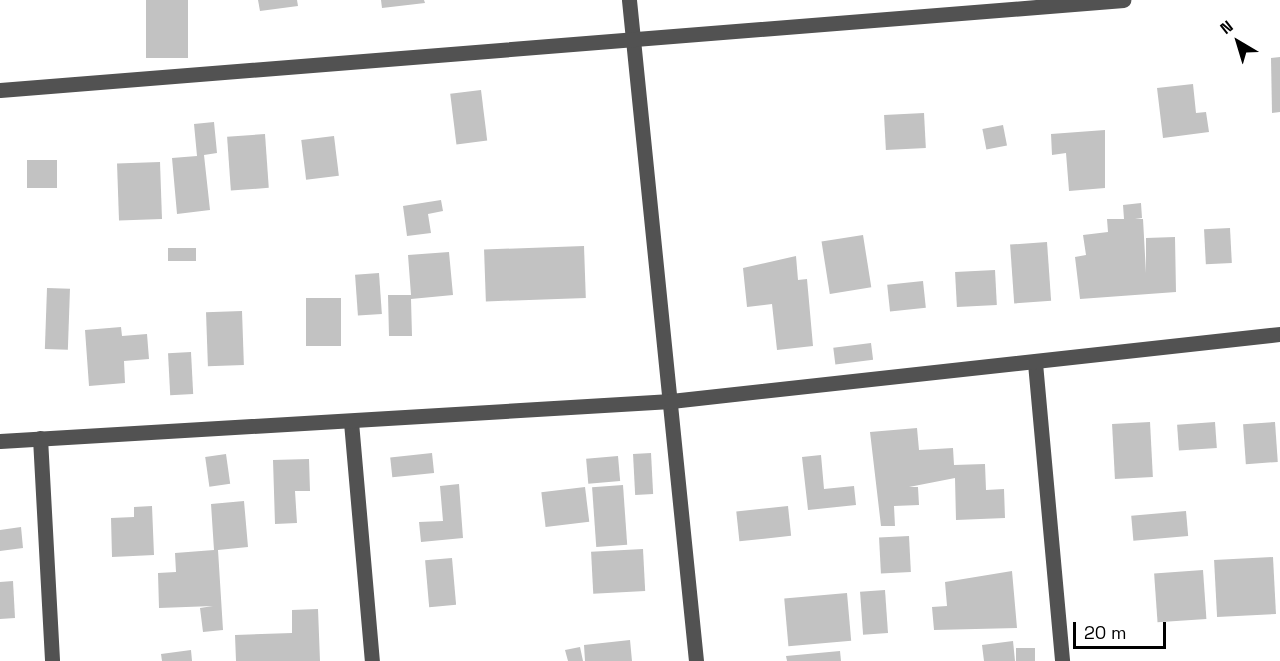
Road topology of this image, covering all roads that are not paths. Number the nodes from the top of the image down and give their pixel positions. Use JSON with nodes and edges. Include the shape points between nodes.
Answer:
{"nodes":[{"id":1,"x":629,"y":0,"type":"edge"},
{"id":2,"x":1123,"y":0,"type":"edge"},
{"id":3,"x":1019,"y":6,"type":"edge"},
{"id":4,"x":634,"y":43,"type":"junction"},
{"id":5,"x":0,"y":90,"type":"edge"},
{"id":6,"x":1280,"y":334,"type":"edge"},
{"id":7,"x":1035,"y":363,"type":"junction"},
{"id":8,"x":671,"y":400,"type":"junction"},
{"id":9,"x":351,"y":422,"type":"junction"},
{"id":10,"x":40,"y":438,"type":"junction"},
{"id":11,"x":0,"y":441,"type":"edge"},
{"id":12,"x":52,"y":661,"type":"edge"},
{"id":13,"x":372,"y":661,"type":"edge"},
{"id":14,"x":696,"y":661,"type":"edge"},
{"id":15,"x":1062,"y":661,"type":"edge"}],
"edges":[{"from":1,"to":4,"type":"street"},
{"from":2,"to":3,"type":"street"},
{"from":3,"to":4,"type":"street"},
{"from":4,"to":5,"type":"street"},
{"from":4,"to":8,"type":"street"},
{"from":6,"to":7,"type":"street"},
{"from":7,"to":8,"type":"street"},
{"from":7,"to":15,"type":"street"},
{"from":8,"to":9,"type":"street"},
{"from":8,"to":14,"type":"street"},
{"from":9,"to":10,"type":"street"},
{"from":9,"to":13,"type":"street"},
{"from":10,"to":11,"type":"street"},
{"from":10,"to":12,"type":"street"}]}
